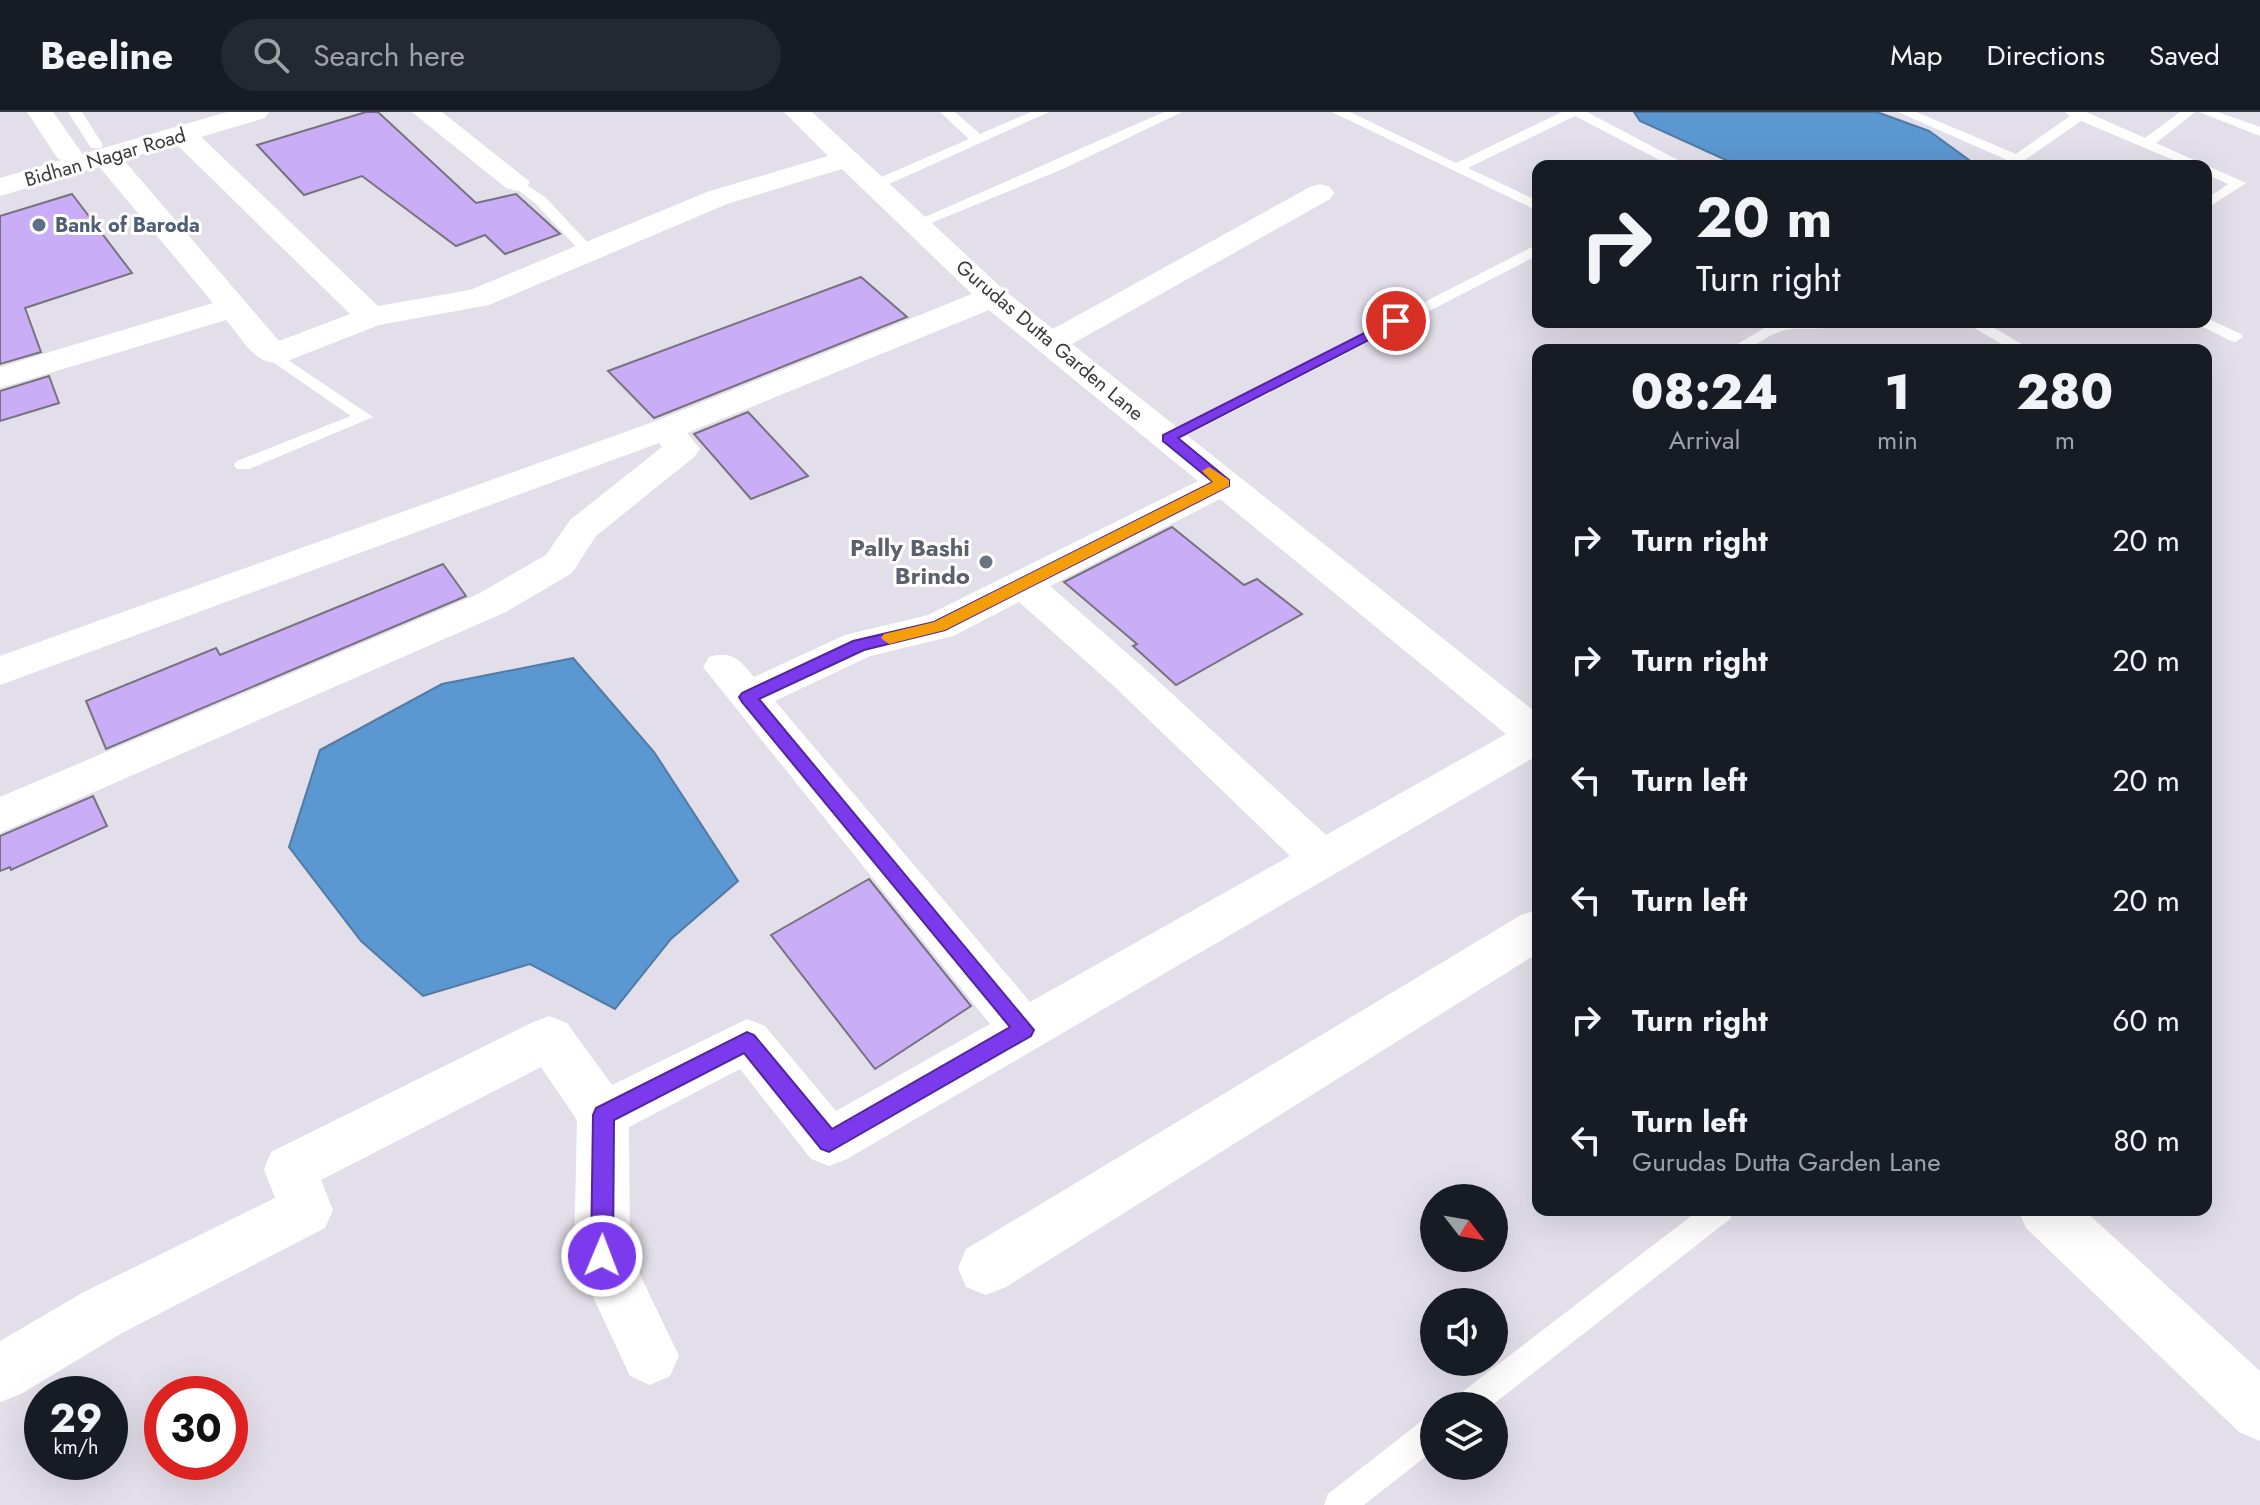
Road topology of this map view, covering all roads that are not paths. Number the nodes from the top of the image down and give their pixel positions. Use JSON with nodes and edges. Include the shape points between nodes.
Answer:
{"nodes":[{"id":1,"x":40,"y":112,"type":"edge"},
{"id":2,"x":75,"y":112,"type":"edge"},
{"id":3,"x":207,"y":112,"type":"edge"},
{"id":4,"x":256,"y":112,"type":"edge"},
{"id":5,"x":425,"y":112,"type":"edge"},
{"id":6,"x":797,"y":112,"type":"edge"},
{"id":7,"x":947,"y":112,"type":"edge"},
{"id":8,"x":1042,"y":112,"type":"edge"},
{"id":9,"x":1175,"y":112,"type":"edge"},
{"id":10,"x":1341,"y":112,"type":"edge"},
{"id":11,"x":1575,"y":112,"type":"edge"},
{"id":12,"x":1905,"y":112,"type":"edge"},
{"id":13,"x":2188,"y":112,"type":"edge"},
{"id":14,"x":2206,"y":112,"type":"edge"},
{"id":15,"x":2076,"y":114,"type":"edge"},
{"id":16,"x":2260,"y":132,"type":"edge"},
{"id":17,"x":182,"y":134,"type":"junction"},
{"id":18,"x":978,"y":139,"type":"junction"},
{"id":19,"x":2147,"y":143,"type":"junction"},
{"id":20,"x":101,"y":151,"type":"junction"},
{"id":21,"x":68,"y":153,"type":"junction"},
{"id":22,"x":847,"y":159,"type":"junction"},
{"id":23,"x":1670,"y":160,"type":"edge"},
{"id":24,"x":2006,"y":160,"type":"edge"},
{"id":25,"x":2016,"y":160,"type":"edge"},
{"id":26,"x":2186,"y":160,"type":"edge"},
{"id":27,"x":1456,"y":168,"type":"junction"},
{"id":28,"x":2212,"y":172,"type":"edge"},
{"id":29,"x":0,"y":173,"type":"edge"},
{"id":30,"x":516,"y":182,"type":"joint"},
{"id":31,"x":875,"y":185,"type":"junction"},
{"id":32,"x":0,"y":187,"type":"edge"},
{"id":33,"x":1320,"y":193,"type":"dead end"},
{"id":34,"x":2212,"y":201,"type":"edge"},
{"id":35,"x":1532,"y":204,"type":"edge"},
{"id":36,"x":916,"y":224,"type":"junction"},
{"id":37,"x":588,"y":251,"type":"junction"},
{"id":38,"x":1532,"y":252,"type":"edge"},
{"id":39,"x":993,"y":297,"type":"junction"},
{"id":40,"x":231,"y":308,"type":"junction"},
{"id":41,"x":371,"y":317,"type":"junction"},
{"id":42,"x":2212,"y":327,"type":"edge"},
{"id":43,"x":1775,"y":328,"type":"edge"},
{"id":44,"x":1983,"y":328,"type":"edge"},
{"id":45,"x":2235,"y":337,"type":"dead end"},
{"id":46,"x":1051,"y":343,"type":"junction"},
{"id":47,"x":1746,"y":344,"type":"edge"},
{"id":48,"x":2013,"y":344,"type":"edge"},
{"id":49,"x":273,"y":355,"type":"junction"},
{"id":50,"x":0,"y":378,"type":"edge"},
{"id":51,"x":665,"y":429,"type":"junction"},
{"id":52,"x":1168,"y":438,"type":"junction"},
{"id":53,"x":243,"y":465,"type":"dead end"},
{"id":54,"x":1224,"y":483,"type":"junction"},
{"id":55,"x":1023,"y":584,"type":"junction"},
{"id":56,"x":0,"y":671,"type":"edge"},
{"id":57,"x":1532,"y":732,"type":"edge"},
{"id":58,"x":1532,"y":739,"type":"edge"},
{"id":59,"x":0,"y":816,"type":"edge"},
{"id":60,"x":1322,"y":859,"type":"junction"},
{"id":61,"x":1532,"y":933,"type":"edge"},
{"id":62,"x":1024,"y":1030,"type":"junction"},
{"id":63,"x":603,"y":1115,"type":"junction"},
{"id":64,"x":1712,"y":1216,"type":"edge"},
{"id":65,"x":2051,"y":1216,"type":"edge"},
{"id":66,"x":986,"y":1268,"type":"dead end"},
{"id":67,"x":650,"y":1356,"type":"dead end"},
{"id":68,"x":0,"y":1373,"type":"edge"},
{"id":69,"x":1485,"y":1392,"type":"edge"},
{"id":70,"x":2260,"y":1411,"type":"edge"},
{"id":71,"x":1420,"y":1442,"type":"edge"},
{"id":72,"x":1339,"y":1505,"type":"edge"}],
"edges":[{"from":1,"to":21,"type":"street"},
{"from":2,"to":20,"type":"lane"},
{"from":3,"to":20,"type":"street","name":"Bidhan Nagar Road"},
{"from":4,"to":17,"type":"street","name":"Bidhan Nagar Road"},
{"from":5,"to":30,"type":"street"},
{"from":6,"to":22,"type":"street","name":"Gurudas Dutta Garden Lane"},
{"from":7,"to":18,"type":"lane"},
{"from":8,"to":18,"type":"lane"},
{"from":9,"to":36,"type":"lane"},
{"from":10,"to":27,"type":"lane"},
{"from":11,"to":23,"type":"lane"},
{"from":11,"to":27,"type":"lane"},
{"from":12,"to":24,"type":"lane"},
{"from":13,"to":19,"type":"lane"},
{"from":14,"to":16,"type":"lane"},
{"from":15,"to":19,"type":"lane"},
{"from":15,"to":25,"type":"lane"},
{"from":17,"to":20,"type":"street","name":"Bidhan Nagar Road"},
{"from":17,"to":41,"type":"street"},
{"from":18,"to":31,"type":"lane"},
{"from":19,"to":26,"type":"lane"},
{"from":20,"to":21,"type":"street","name":"Bidhan Nagar Road"},
{"from":20,"to":32,"type":"street","name":"Bidhan Nagar Road"},
{"from":20,"to":40,"type":"street"},
{"from":21,"to":29,"type":"street","name":"Bidhan Nagar Road"},
{"from":22,"to":31,"type":"street","name":"Gurudas Dutta Garden Lane"},
{"from":22,"to":37,"type":"street","via":[[717,198]]},
{"from":27,"to":35,"type":"lane"},
{"from":28,"to":34,"type":"lane","via":[[2239,183]]},
{"from":30,"to":37,"type":"lane"},
{"from":31,"to":36,"type":"street","name":"Gurudas Dutta Garden Lane"},
{"from":33,"to":46,"type":"street"},
{"from":36,"to":39,"type":"street","name":"Gurudas Dutta Garden Lane"},
{"from":37,"to":41,"type":"street","via":[[478,298]]},
{"from":38,"to":52,"type":"lane"},
{"from":39,"to":46,"type":"street","name":"Gurudas Dutta Garden Lane"},
{"from":39,"to":51,"type":"street"},
{"from":40,"to":49,"type":"street"},
{"from":40,"to":50,"type":"street"},
{"from":41,"to":49,"type":"street"},
{"from":42,"to":45,"type":"lane"},
{"from":43,"to":47,"type":"lane"},
{"from":44,"to":48,"type":"lane"},
{"from":46,"to":52,"type":"street","name":"Gurudas Dutta Garden Lane"},
{"from":49,"to":53,"type":"lane","via":[[364,417]]},
{"from":51,"to":56,"type":"street"},
{"from":51,"to":59,"type":"street","via":[[682,449],[583,528],[559,564],[492,603]]},
{"from":52,"to":54,"type":"street","name":"Gurudas Dutta Garden Lane"},
{"from":54,"to":55,"type":"street"},
{"from":54,"to":57,"type":"street","name":"Gurudas Dutta Garden Lane"},
{"from":55,"to":60,"type":"street"},
{"from":55,"to":62,"type":"street","via":[[939,626],[735,682]]},
{"from":58,"to":60,"type":"street"},
{"from":60,"to":62,"type":"street"},
{"from":61,"to":66,"type":"street"},
{"from":62,"to":63,"type":"street","via":[[829,1142],[747,1041]]},
{"from":63,"to":67,"type":"street","via":[[602,1256]]},
{"from":63,"to":68,"type":"street","via":[[549,1038],[290,1169],[306,1210],[102,1313]]},
{"from":64,"to":69,"type":"lane"},
{"from":65,"to":70,"type":"street"},
{"from":71,"to":72,"type":"lane"}]}
